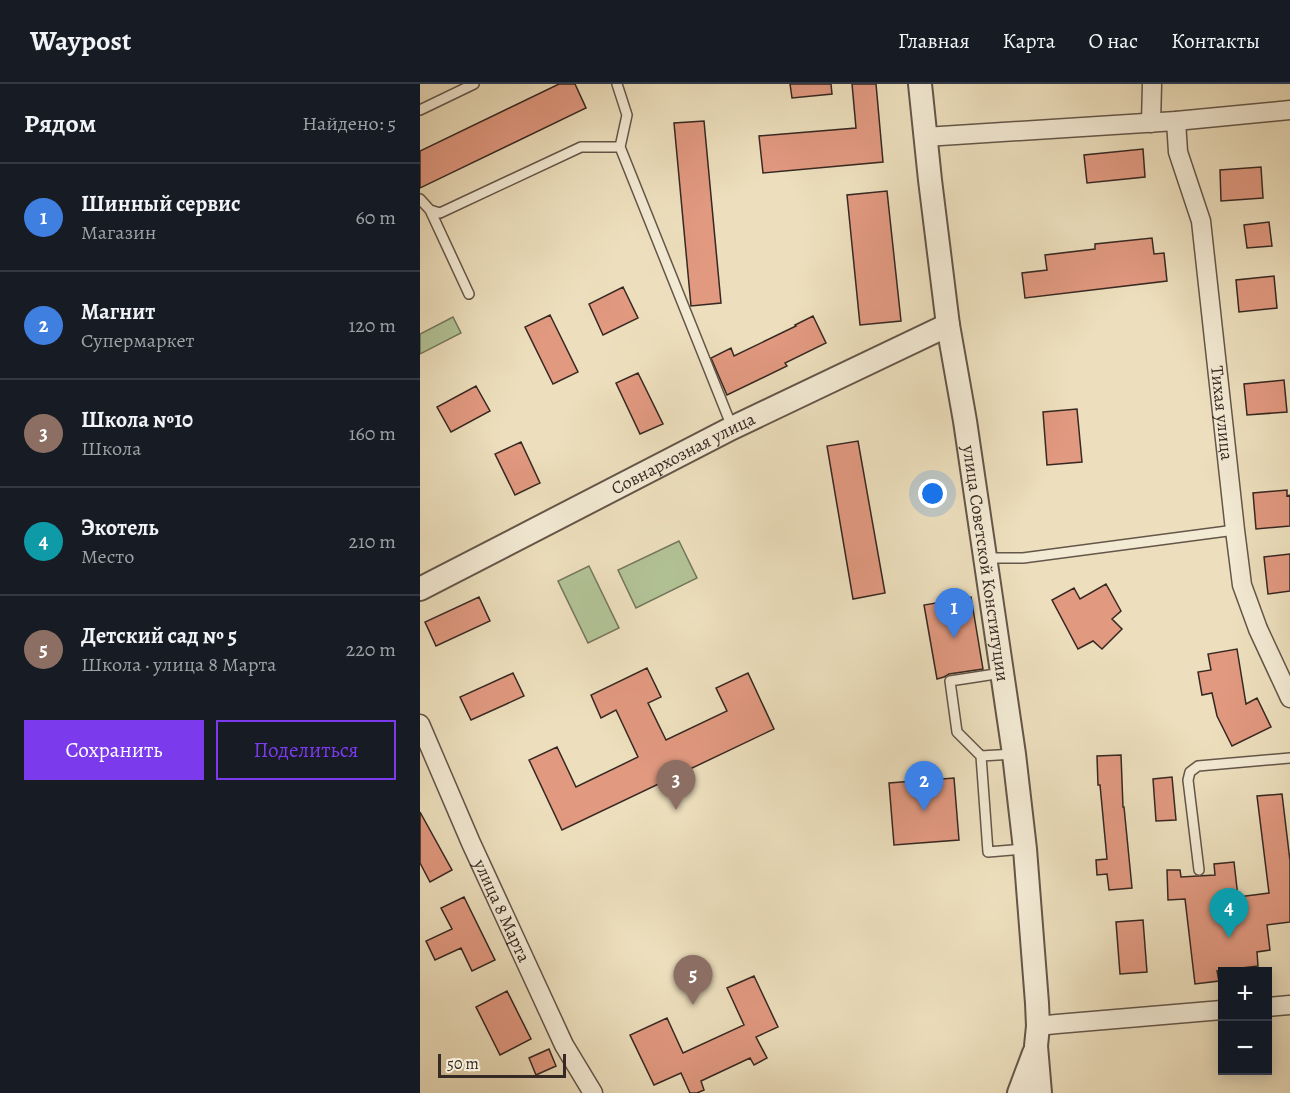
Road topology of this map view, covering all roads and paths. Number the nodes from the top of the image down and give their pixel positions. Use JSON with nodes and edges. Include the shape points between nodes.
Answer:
{"nodes":[{"id":1,"x":474,"y":84,"type":"edge"},
{"id":2,"x":616,"y":84,"type":"edge"},
{"id":3,"x":920,"y":84,"type":"edge"},
{"id":4,"x":1152,"y":84,"type":"edge"},
{"id":5,"x":420,"y":110,"type":"edge"},
{"id":6,"x":1290,"y":110,"type":"edge"},
{"id":7,"x":1176,"y":121,"type":"junction"},
{"id":8,"x":1151,"y":123,"type":"junction"},
{"id":9,"x":925,"y":137,"type":"junction"},
{"id":10,"x":620,"y":147,"type":"junction"},
{"id":11,"x":420,"y":199,"type":"edge"},
{"id":12,"x":430,"y":210,"type":"junction"},
{"id":13,"x":469,"y":294,"type":"dead end"},
{"id":14,"x":948,"y":325,"type":"junction"},
{"id":15,"x":732,"y":428,"type":"junction"},
{"id":16,"x":1234,"y":530,"type":"junction"},
{"id":17,"x":985,"y":558,"type":"junction"},
{"id":18,"x":420,"y":589,"type":"edge"},
{"id":19,"x":1002,"y":673,"type":"junction"},
{"id":20,"x":1290,"y":698,"type":"edge"},
{"id":21,"x":420,"y":724,"type":"edge"},
{"id":22,"x":1014,"y":754,"type":"junction"},
{"id":23,"x":981,"y":756,"type":"junction"},
{"id":24,"x":1290,"y":758,"type":"edge"},
{"id":25,"x":1024,"y":849,"type":"junction"},
{"id":26,"x":1199,"y":870,"type":"dead end"},
{"id":27,"x":1290,"y":1005,"type":"edge"},
{"id":28,"x":1272,"y":1007,"type":"edge"},
{"id":29,"x":1218,"y":1011,"type":"edge"},
{"id":30,"x":1037,"y":1036,"type":"junction"},
{"id":31,"x":593,"y":1093,"type":"edge"},
{"id":32,"x":1019,"y":1093,"type":"edge"},
{"id":33,"x":1040,"y":1093,"type":"edge"}],
"edges":[{"from":1,"to":5,"type":"lane"},
{"from":2,"to":10,"type":"lane","via":[[627,115]]},
{"from":3,"to":9,"type":"street","name":"улица Советской Конституции"},
{"from":4,"to":8,"type":"street"},
{"from":6,"to":7,"type":"street"},
{"from":7,"to":8,"type":"street"},
{"from":7,"to":16,"type":"street","name":"Тихая улица","via":[[1178,152],[1201,221]]},
{"from":8,"to":9,"type":"street"},
{"from":9,"to":14,"type":"street","name":"улица Советской Конституции"},
{"from":10,"to":12,"type":"lane","via":[[581,147],[440,213]]},
{"from":10,"to":15,"type":"lane"},
{"from":11,"to":12,"type":"lane"},
{"from":12,"to":13,"type":"lane"},
{"from":14,"to":15,"type":"street","name":"Совнархозная улица"},
{"from":14,"to":17,"type":"street","name":"улица Советской Конституции"},
{"from":15,"to":18,"type":"street","name":"Совнархозная улица"},
{"from":16,"to":17,"type":"lane","via":[[1023,558]]},
{"from":16,"to":20,"type":"street","name":"Тихая улица","via":[[1242,585]]},
{"from":17,"to":19,"type":"street","name":"улица Советской Конституции"},
{"from":19,"to":22,"type":"street","name":"улица Советской Конституции"},
{"from":19,"to":23,"type":"lane","via":[[950,681],[957,732]]},
{"from":21,"to":31,"type":"street","name":"улица 8 Марта","via":[[564,1045]]},
{"from":22,"to":23,"type":"lane"},
{"from":22,"to":25,"type":"street","name":"улица Советской Конституции"},
{"from":23,"to":25,"type":"lane","via":[[988,852]]},
{"from":24,"to":26,"type":"lane","via":[[1198,766],[1190,772]]},
{"from":25,"to":30,"type":"street","name":"улица Советской Конституции"},
{"from":27,"to":28,"type":"street"},
{"from":29,"to":30,"type":"street","via":[[1067,1023]]},
{"from":30,"to":32,"type":"street"},
{"from":30,"to":33,"type":"street","name":"улица Советской Конституции"}]}
